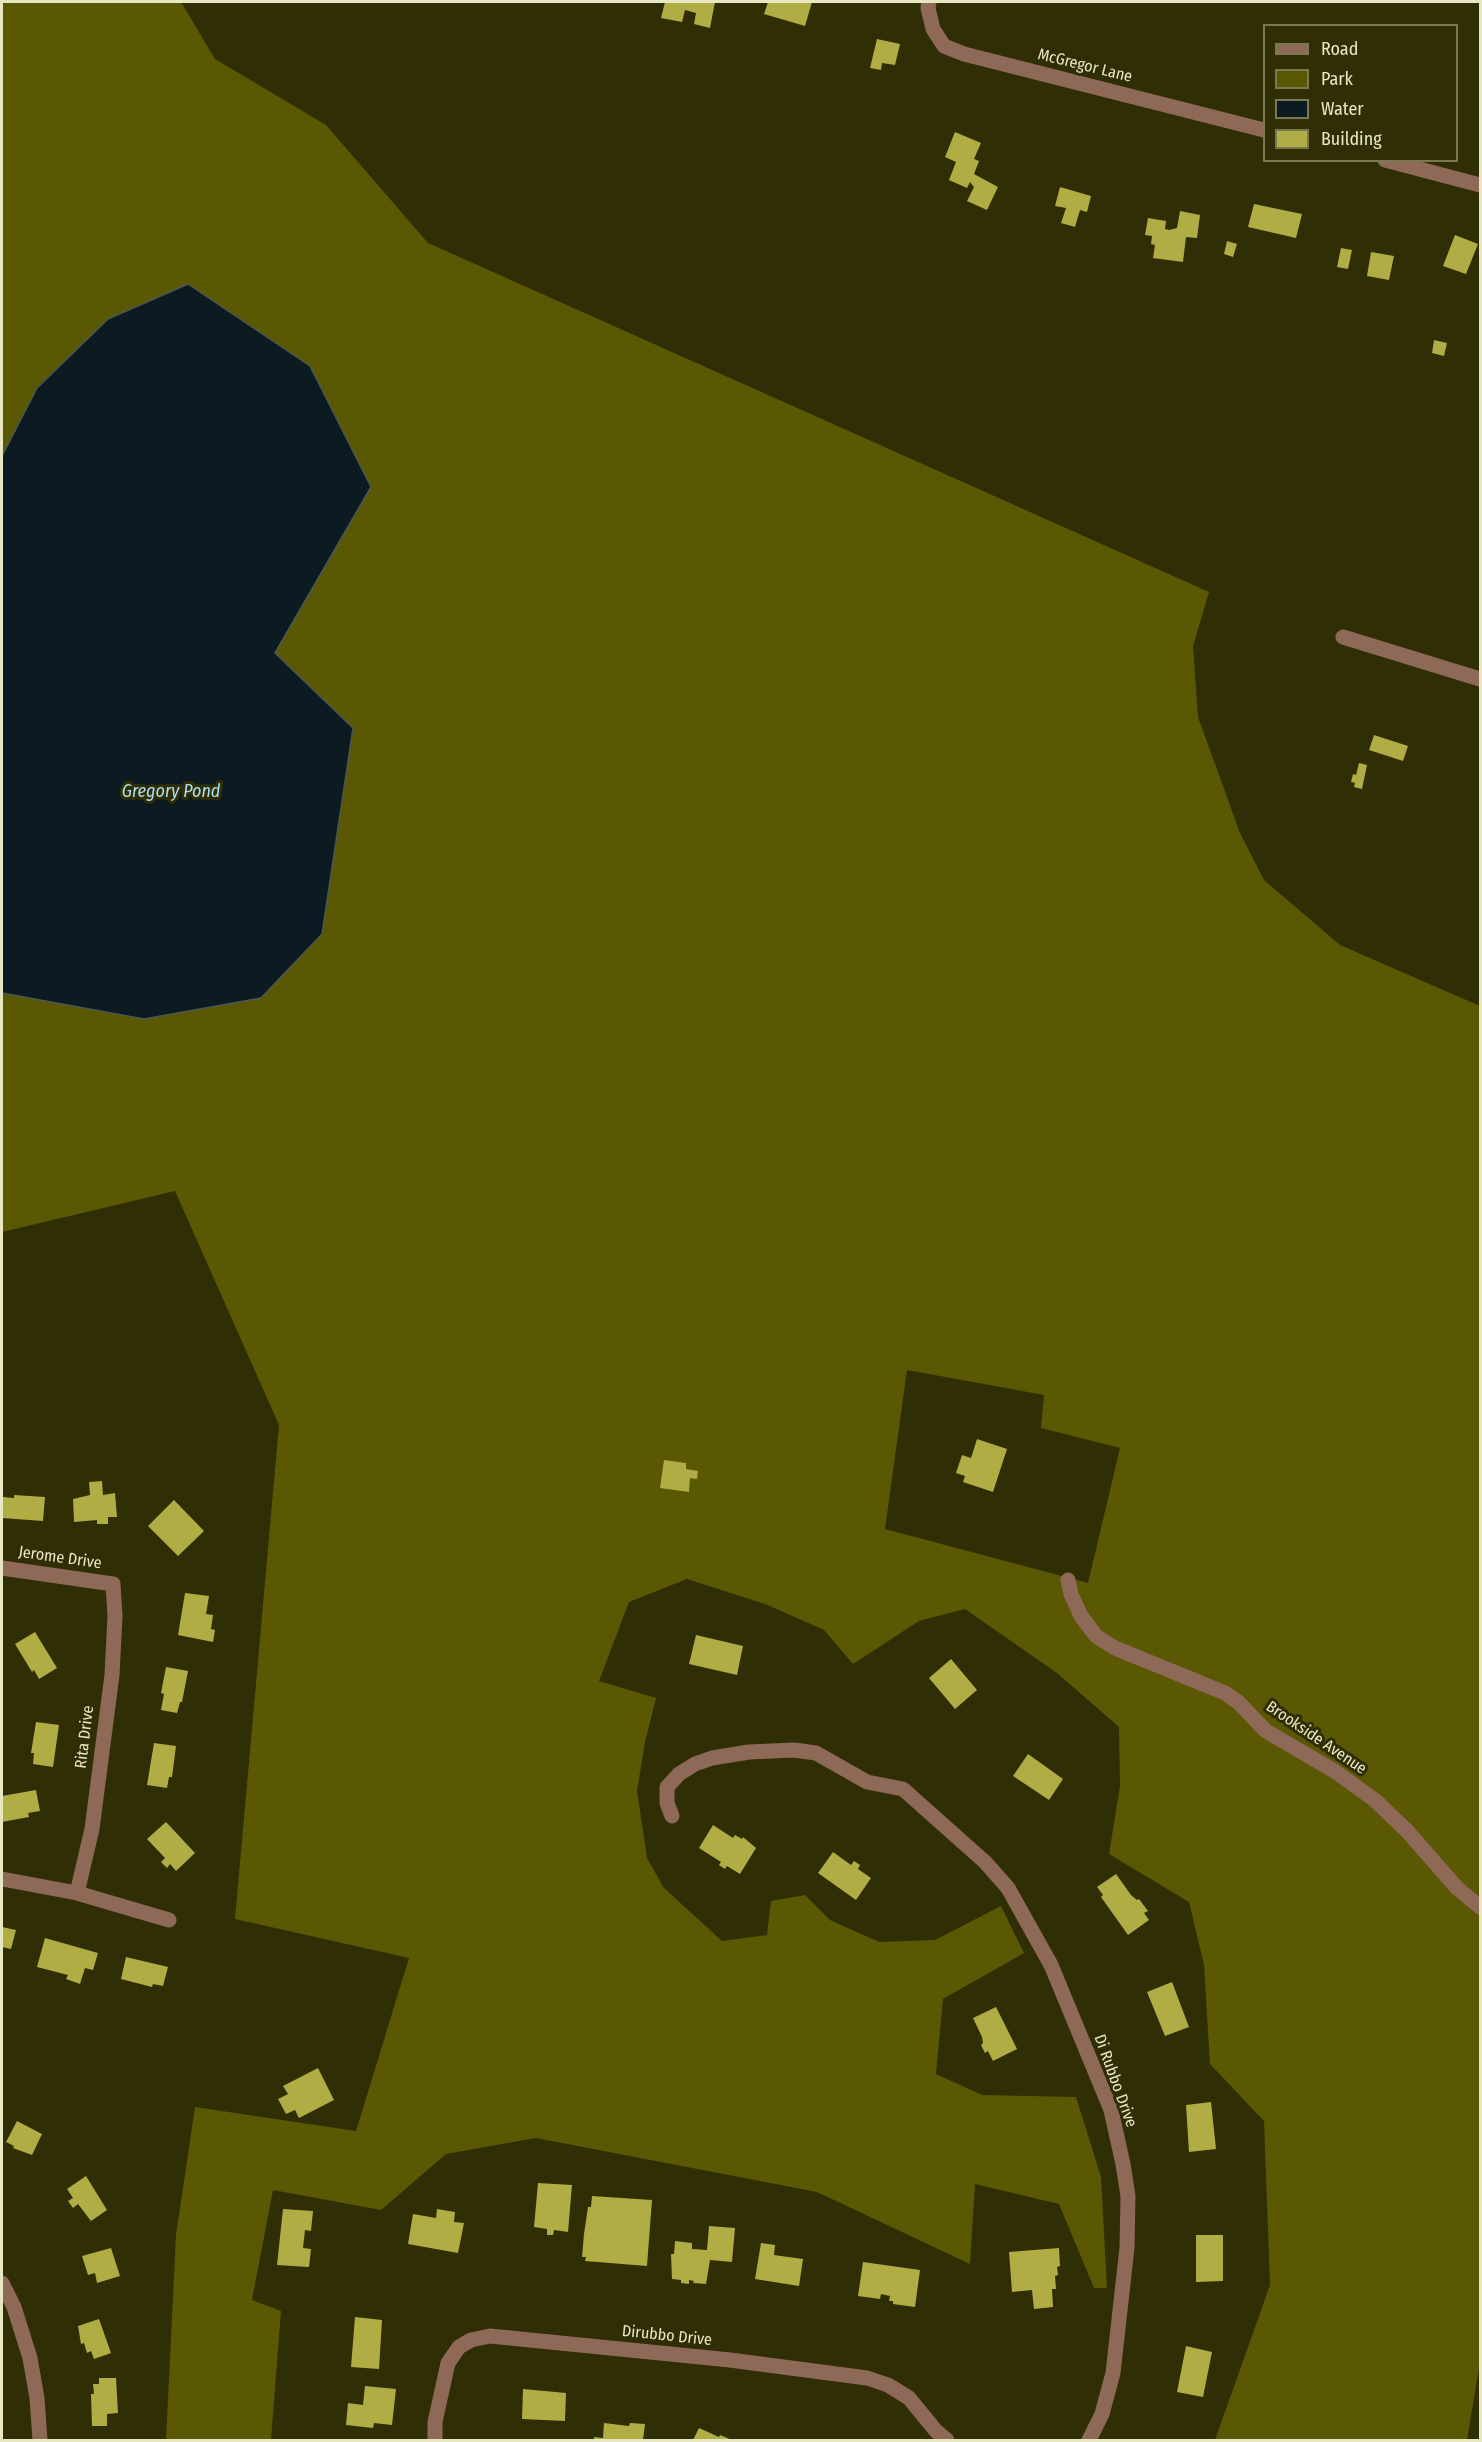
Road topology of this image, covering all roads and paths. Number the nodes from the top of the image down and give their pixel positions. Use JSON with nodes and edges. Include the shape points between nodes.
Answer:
{"nodes":[{"id":1,"x":929,"y":2,"type":"edge"},
{"id":2,"x":1263,"y":130,"type":"edge"},
{"id":3,"x":1393,"y":162,"type":"edge"},
{"id":4,"x":1480,"y":185,"type":"edge"},
{"id":5,"x":1343,"y":637,"type":"dead end"},
{"id":6,"x":1480,"y":679,"type":"edge"},
{"id":7,"x":2,"y":1568,"type":"edge"},
{"id":8,"x":1068,"y":1580,"type":"dead end"},
{"id":9,"x":113,"y":1584,"type":"joint"},
{"id":10,"x":672,"y":1816,"type":"dead end"},
{"id":11,"x":2,"y":1879,"type":"edge"},
{"id":12,"x":77,"y":1893,"type":"junction"},
{"id":13,"x":1480,"y":1907,"type":"edge"},
{"id":14,"x":169,"y":1920,"type":"dead end"},
{"id":15,"x":2,"y":2283,"type":"edge"},
{"id":16,"x":40,"y":2440,"type":"edge"},
{"id":17,"x":435,"y":2440,"type":"edge"},
{"id":18,"x":947,"y":2440,"type":"edge"},
{"id":19,"x":1089,"y":2440,"type":"edge"}],
"edges":[{"from":1,"to":2,"type":"street","name":"McGregor Lane","via":[[933,29],[944,46],[964,54]]},
{"from":3,"to":4,"type":"street"},
{"from":5,"to":6,"type":"street"},
{"from":7,"to":9,"type":"street","name":"Jerome Drive"},
{"from":8,"to":13,"type":"street","name":"Brookside Avenue","via":[[1081,1617],[1096,1636],[1238,1702],[1266,1731],[1376,1801],[1456,1888]]},
{"from":9,"to":12,"type":"street","name":"Rita Drive","via":[[112,1675],[92,1829]]},
{"from":10,"to":19,"type":"street","name":"Di Rubbo Drive","via":[[667,1788],[695,1764],[749,1752],[816,1753],[867,1782],[903,1789],[985,1862],[1008,1888],[1051,1965],[1111,2110],[1128,2196],[1128,2248],[1113,2373],[1102,2414]]},
{"from":11,"to":12,"type":"street"},
{"from":12,"to":14,"type":"street"},
{"from":15,"to":16,"type":"street","via":[[30,2358]]},
{"from":17,"to":18,"type":"street","name":"Dirubbo Drive","via":[[448,2363],[471,2340],[490,2336],[867,2378],[909,2398]]}]}
